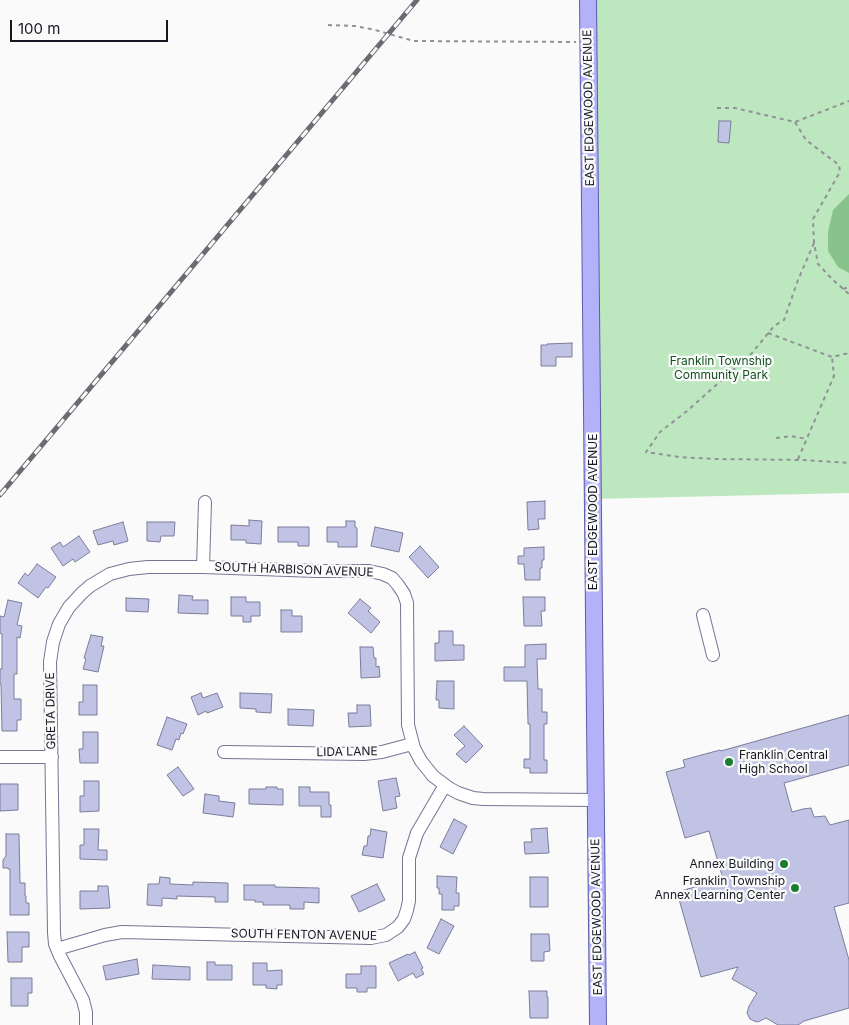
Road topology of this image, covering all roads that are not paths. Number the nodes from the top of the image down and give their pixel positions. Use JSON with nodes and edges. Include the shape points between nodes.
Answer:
{"nodes":[{"id":1,"x":588,"y":0,"type":"edge"},
{"id":2,"x":205,"y":502,"type":"dead end"},
{"id":3,"x":203,"y":567,"type":"junction"},
{"id":4,"x":703,"y":615,"type":"dead end"},
{"id":5,"x":713,"y":656,"type":"dead end"},
{"id":6,"x":412,"y":744,"type":"junction"},
{"id":7,"x":224,"y":752,"type":"dead end"},
{"id":8,"x":52,"y":756,"type":"junction"},
{"id":9,"x":0,"y":757,"type":"edge"},
{"id":10,"x":445,"y":785,"type":"junction"},
{"id":11,"x":595,"y":800,"type":"junction"},
{"id":12,"x":57,"y":949,"type":"junction"},
{"id":13,"x":86,"y":1025,"type":"edge"},
{"id":14,"x":598,"y":1025,"type":"edge"}],
"edges":[{"from":1,"to":11,"type":"main road","name":"EAST EDGEWOOD AVENUE"},
{"from":2,"to":3,"type":"street"},
{"from":3,"to":6,"type":"street","name":"SOUTH HARBISON AVENUE","via":[[369,571],[392,578],[407,603],[408,725]]},
{"from":3,"to":8,"type":"street","name":"GRETA DRIVE","via":[[148,567],[120,571],[90,586],[69,607],[59,624],[51,651]]},
{"from":4,"to":5,"type":"street"},
{"from":6,"to":7,"type":"street","name":"LIDA LANE","via":[[364,754]]},
{"from":6,"to":10,"type":"street","via":[[424,765]]},
{"from":8,"to":9,"type":"street"},
{"from":8,"to":12,"type":"street","name":"GRETA DRIVE","via":[[54,933]]},
{"from":10,"to":11,"type":"street","via":[[463,795],[483,799]]},
{"from":10,"to":12,"type":"street","name":"SOUTH FENTON AVENUE","via":[[417,833],[409,858],[409,901],[404,920],[386,935],[371,938],[122,932]]},
{"from":11,"to":14,"type":"main road","name":"EAST EDGEWOOD AVENUE"},
{"from":12,"to":13,"type":"street","name":"GRETA DRIVE","via":[[83,1000]]}]}
